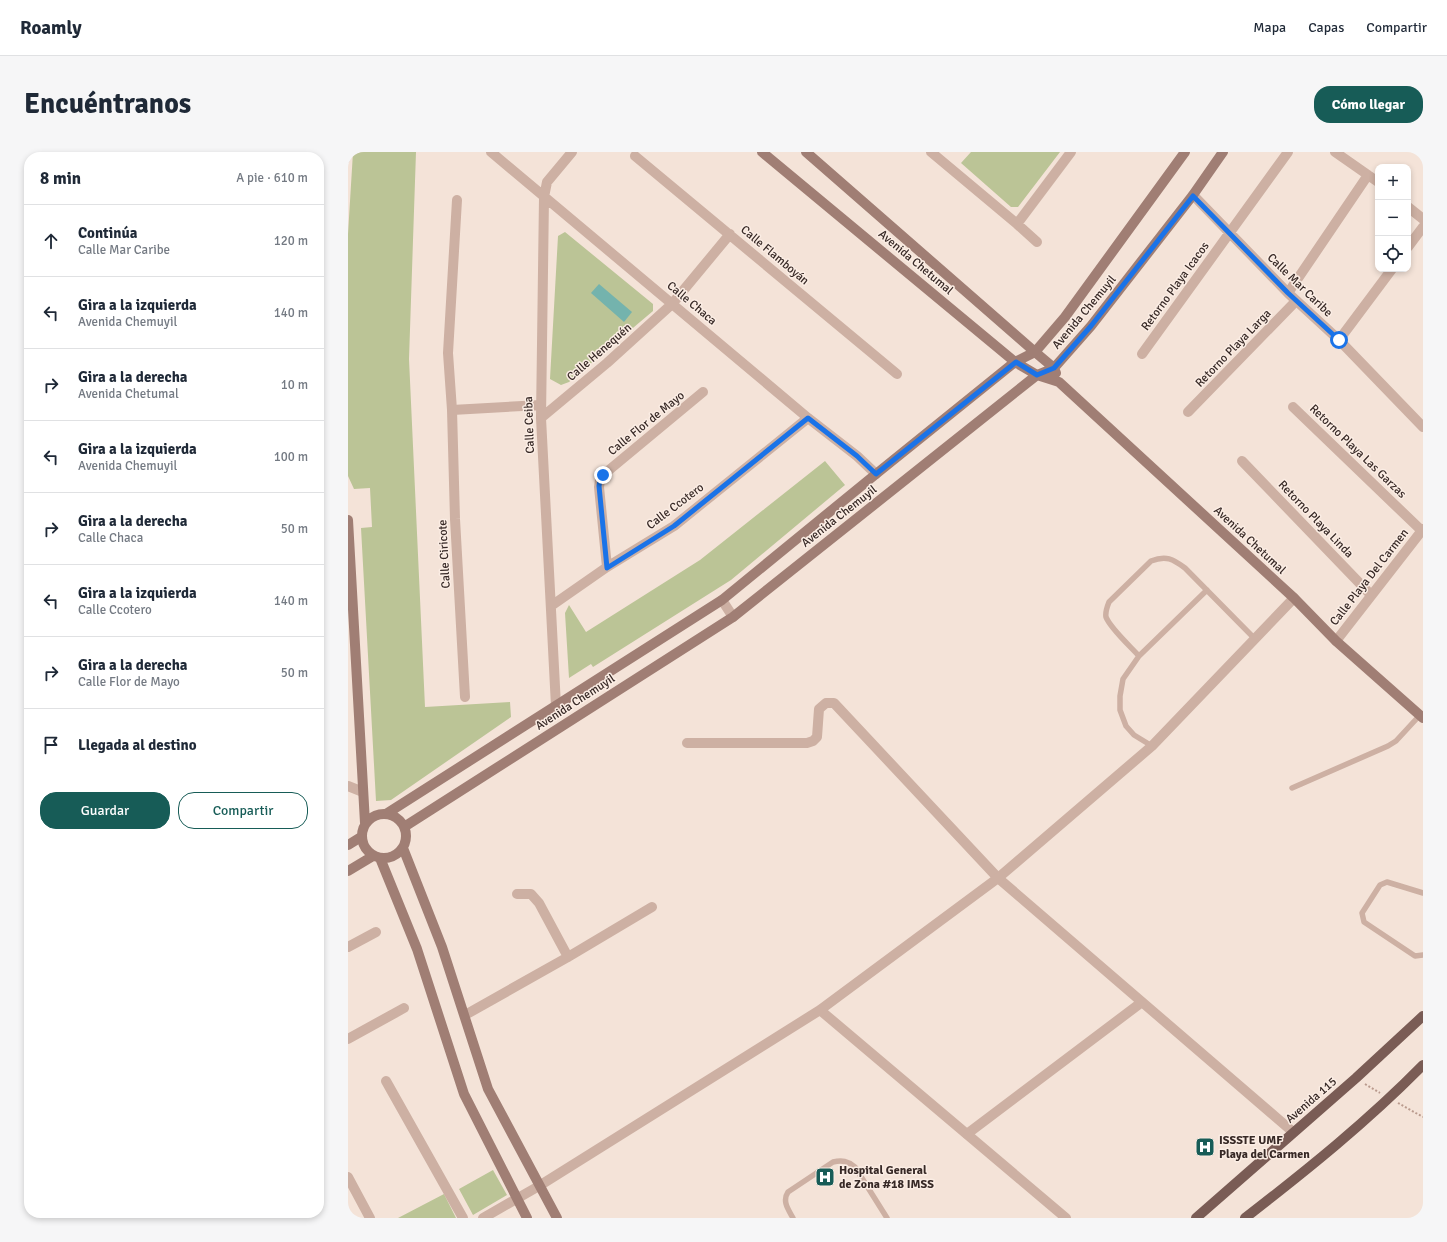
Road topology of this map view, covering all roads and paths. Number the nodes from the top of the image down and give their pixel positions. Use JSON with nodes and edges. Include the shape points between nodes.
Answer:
{"nodes":[{"id":1,"x":349,"y":152,"type":"edge"},
{"id":2,"x":491,"y":152,"type":"edge"},
{"id":3,"x":572,"y":152,"type":"edge"},
{"id":4,"x":762,"y":152,"type":"edge"},
{"id":5,"x":806,"y":152,"type":"edge"},
{"id":6,"x":931,"y":152,"type":"edge"},
{"id":7,"x":1071,"y":152,"type":"edge"},
{"id":8,"x":1185,"y":152,"type":"edge"},
{"id":9,"x":1223,"y":152,"type":"edge"},
{"id":10,"x":1288,"y":152,"type":"edge"},
{"id":11,"x":1335,"y":152,"type":"edge"},
{"id":12,"x":635,"y":156,"type":"dead end"},
{"id":13,"x":348,"y":163,"type":"edge"},
{"id":14,"x":1368,"y":175,"type":"junction"},
{"id":15,"x":1375,"y":180,"type":"edge"},
{"id":16,"x":1193,"y":196,"type":"junction"},
{"id":17,"x":544,"y":197,"type":"junction"},
{"id":18,"x":457,"y":200,"type":"dead end"},
{"id":19,"x":1411,"y":209,"type":"edge"},
{"id":20,"x":1423,"y":219,"type":"edge"},
{"id":21,"x":1017,"y":224,"type":"junction"},
{"id":22,"x":1423,"y":227,"type":"edge"},
{"id":23,"x":730,"y":234,"type":"junction"},
{"id":24,"x":1229,"y":234,"type":"junction"},
{"id":25,"x":1037,"y":242,"type":"dead end"},
{"id":26,"x":1411,"y":243,"type":"edge"},
{"id":27,"x":1390,"y":272,"type":"edge"},
{"id":28,"x":1288,"y":293,"type":"junction"},
{"id":29,"x":1296,"y":301,"type":"junction"},
{"id":30,"x":672,"y":304,"type":"junction"},
{"id":31,"x":1339,"y":340,"type":"junction"},
{"id":32,"x":1035,"y":352,"type":"junction"},
{"id":33,"x":1142,"y":354,"type":"dead end"},
{"id":34,"x":1016,"y":362,"type":"junction"},
{"id":35,"x":1054,"y":368,"type":"junction"},
{"id":36,"x":897,"y":374,"type":"dead end"},
{"id":37,"x":1037,"y":375,"type":"junction"},
{"id":38,"x":1059,"y":382,"type":"junction"},
{"id":39,"x":703,"y":392,"type":"dead end"},
{"id":40,"x":541,"y":405,"type":"junction"},
{"id":41,"x":1294,"y":407,"type":"dead end"},
{"id":42,"x":452,"y":410,"type":"junction"},
{"id":43,"x":1188,"y":412,"type":"dead end"},
{"id":44,"x":541,"y":418,"type":"junction"},
{"id":45,"x":808,"y":418,"type":"junction"},
{"id":46,"x":1423,"y":427,"type":"edge"},
{"id":47,"x":1242,"y":461,"type":"dead end"},
{"id":48,"x":876,"y":474,"type":"junction"},
{"id":49,"x":348,"y":521,"type":"edge"},
{"id":50,"x":1422,"y":530,"type":"edge"},
{"id":51,"x":607,"y":568,"type":"junction"},
{"id":52,"x":1207,"y":590,"type":"junction"},
{"id":53,"x":1371,"y":595,"type":"junction"},
{"id":54,"x":1294,"y":598,"type":"junction"},
{"id":55,"x":722,"y":600,"type":"junction"},
{"id":56,"x":551,"y":606,"type":"junction"},
{"id":57,"x":733,"y":617,"type":"junction"},
{"id":58,"x":1255,"y":638,"type":"junction"},
{"id":59,"x":1336,"y":641,"type":"junction"},
{"id":60,"x":1139,"y":656,"type":"junction"},
{"id":61,"x":465,"y":697,"type":"dead end"},
{"id":62,"x":556,"y":706,"type":"junction"},
{"id":63,"x":1421,"y":716,"type":"edge"},
{"id":64,"x":687,"y":743,"type":"dead end"},
{"id":65,"x":1152,"y":746,"type":"junction"},
{"id":66,"x":348,"y":786,"type":"edge"},
{"id":67,"x":1292,"y":788,"type":"dead end"},
{"id":68,"x":363,"y":792,"type":"junction"},
{"id":69,"x":386,"y":814,"type":"junction"},
{"id":70,"x":366,"y":823,"type":"junction"},
{"id":71,"x":404,"y":827,"type":"junction"},
{"id":72,"x":361,"y":837,"type":"junction"},
{"id":73,"x":348,"y":845,"type":"edge"},
{"id":74,"x":403,"y":848,"type":"junction"},
{"id":75,"x":376,"y":857,"type":"junction"},
{"id":76,"x":348,"y":871,"type":"edge"},
{"id":77,"x":998,"y":878,"type":"junction"},
{"id":78,"x":1423,"y":893,"type":"edge"},
{"id":79,"x":517,"y":894,"type":"dead end"},
{"id":80,"x":652,"y":907,"type":"dead end"},
{"id":81,"x":376,"y":932,"type":"dead end"},
{"id":82,"x":348,"y":947,"type":"edge"},
{"id":83,"x":1423,"y":955,"type":"edge"},
{"id":84,"x":568,"y":957,"type":"junction"},
{"id":85,"x":1142,"y":1002,"type":"junction"},
{"id":86,"x":404,"y":1008,"type":"dead end"},
{"id":87,"x":820,"y":1010,"type":"junction"},
{"id":88,"x":465,"y":1015,"type":"junction"},
{"id":89,"x":1423,"y":1016,"type":"edge"},
{"id":90,"x":348,"y":1039,"type":"edge"},
{"id":91,"x":1423,"y":1065,"type":"edge"},
{"id":92,"x":386,"y":1081,"type":"dead end"},
{"id":93,"x":1293,"y":1132,"type":"junction"},
{"id":94,"x":967,"y":1134,"type":"junction"},
{"id":95,"x":348,"y":1177,"type":"edge"},
{"id":96,"x":539,"y":1186,"type":"junction"},
{"id":97,"x":518,"y":1199,"type":"junction"},
{"id":98,"x":370,"y":1218,"type":"edge"},
{"id":99,"x":463,"y":1218,"type":"edge"},
{"id":100,"x":483,"y":1218,"type":"edge"},
{"id":101,"x":527,"y":1218,"type":"edge"},
{"id":102,"x":557,"y":1218,"type":"edge"},
{"id":103,"x":793,"y":1218,"type":"edge"},
{"id":104,"x":888,"y":1218,"type":"edge"},
{"id":105,"x":1066,"y":1218,"type":"edge"},
{"id":106,"x":1196,"y":1218,"type":"edge"},
{"id":107,"x":1245,"y":1218,"type":"edge"}],
"edges":[{"from":1,"to":13,"type":"path"},
{"from":2,"to":17,"type":"street","name":"Calle Chaca"},
{"from":3,"to":17,"type":"street","name":"Calle Ceiba","via":[[547,182]]},
{"from":4,"to":34,"type":"main road","name":"Avenida Chetumal"},
{"from":5,"to":32,"type":"main road","name":"Avenida Chetumal"},
{"from":6,"to":21,"type":"street"},
{"from":7,"to":21,"type":"street"},
{"from":8,"to":32,"type":"main road","name":"Avenida Chemuyil","via":[[1065,317]]},
{"from":9,"to":16,"type":"main road","name":"Avenida Chemuyil"},
{"from":10,"to":24,"type":"street","name":"Retorno Playa Icacos"},
{"from":11,"to":14,"type":"street"},
{"from":12,"to":23,"type":"street","name":"Calle Flamboyán"},
{"from":14,"to":15,"type":"street"},
{"from":14,"to":28,"type":"street"},
{"from":16,"to":24,"type":"street","name":"Calle Mar Caribe"},
{"from":16,"to":35,"type":"main road","name":"Avenida Chemuyil","via":[[1091,326]]},
{"from":17,"to":30,"type":"street","name":"Calle Chaca"},
{"from":17,"to":40,"type":"street","name":"Calle Ceiba"},
{"from":18,"to":42,"type":"street","name":"Calle Ciricote","via":[[448,353]]},
{"from":19,"to":20,"type":"street"},
{"from":21,"to":25,"type":"street"},
{"from":22,"to":26,"type":"street"},
{"from":23,"to":30,"type":"street","name":"Calle Henequén"},
{"from":23,"to":36,"type":"street","name":"Calle Flamboyán"},
{"from":24,"to":28,"type":"street","name":"Calle Mar Caribe"},
{"from":24,"to":33,"type":"street","name":"Retorno Playa Icacos"},
{"from":27,"to":31,"type":"street"},
{"from":28,"to":29,"type":"street","name":"Calle Mar Caribe"},
{"from":29,"to":31,"type":"street","name":"Calle Mar Caribe"},
{"from":29,"to":43,"type":"street","name":"Retorno Playa Larga"},
{"from":30,"to":44,"type":"street","name":"Calle Henequén"},
{"from":30,"to":45,"type":"street","name":"Calle Chaca"},
{"from":31,"to":46,"type":"street","name":"Calle Mar Caribe"},
{"from":32,"to":34,"type":"main road","name":"Avenida Chemuyil"},
{"from":32,"to":35,"type":"main road","name":"Avenida Chetumal"},
{"from":34,"to":37,"type":"main road","name":"Avenida Chetumal"},
{"from":34,"to":48,"type":"main road","name":"Avenida Chemuyil"},
{"from":35,"to":37,"type":"main road","name":"Avenida Chemuyil"},
{"from":35,"to":38,"type":"main road","name":"Avenida Chetumal"},
{"from":37,"to":38,"type":"main road","name":"Avenida Chetumal"},
{"from":37,"to":57,"type":"main road","name":"Avenida Chemuyil"},
{"from":38,"to":54,"type":"main road","name":"Avenida Chetumal"},
{"from":39,"to":51,"type":"street","name":"Calle Flor de Mayo","via":[[600,480]]},
{"from":40,"to":42,"type":"street"},
{"from":40,"to":44,"type":"street","name":"Calle Ceiba"},
{"from":41,"to":50,"type":"street","name":"Retorno Playa Las Garzas"},
{"from":42,"to":61,"type":"street","name":"Calle Ciricote"},
{"from":44,"to":56,"type":"street","name":"Calle Ceiba"},
{"from":45,"to":48,"type":"street","name":"Calle Chaca"},
{"from":45,"to":51,"type":"street","name":"Calle Ccotero","via":[[674,526]]},
{"from":47,"to":53,"type":"street","name":"Retorno Playa Linda"},
{"from":48,"to":55,"type":"main road","name":"Avenida Chemuyil"},
{"from":49,"to":68,"type":"main road"},
{"from":50,"to":53,"type":"street","name":"Calle Playa Del Carmen"},
{"from":51,"to":56,"type":"street","name":"Calle Ccotero"},
{"from":52,"to":58,"type":"lane"},
{"from":52,"to":60,"type":"lane"},
{"from":52,"to":60,"type":"lane","via":[[1174,560],[1158,558],[1151,561],[1109,602],[1106,609],[1110,624]]},
{"from":53,"to":59,"type":"street","name":"Calle Playa Del Carmen"},
{"from":54,"to":58,"type":"street"},
{"from":54,"to":59,"type":"main road","name":"Avenida Chetumal"},
{"from":55,"to":57,"type":"street"},
{"from":55,"to":62,"type":"main road","name":"Avenida Chemuyil"},
{"from":56,"to":62,"type":"street","name":"Calle Ceiba"},
{"from":57,"to":71,"type":"main road","name":"Avenida Chemuyil"},
{"from":58,"to":65,"type":"street"},
{"from":59,"to":63,"type":"main road","name":"Avenida Chetumal"},
{"from":60,"to":65,"type":"lane","via":[[1123,679],[1120,710],[1126,726],[1134,735]]},
{"from":62,"to":69,"type":"main road","name":"Avenida Chemuyil"},
{"from":63,"to":67,"type":"lane","via":[[1388,746]]},
{"from":64,"to":77,"type":"street","via":[[807,743],[817,737],[819,709],[826,703],[834,703]]},
{"from":65,"to":77,"type":"street"},
{"from":66,"to":68,"type":"street"},
{"from":68,"to":70,"type":"main road"},
{"from":69,"to":70,"type":"main road","via":[[371,818]]},
{"from":69,"to":71,"type":"main road","via":[[397,818]]},
{"from":70,"to":72,"type":"main road"},
{"from":71,"to":74,"type":"main road"},
{"from":72,"to":73,"type":"main road"},
{"from":72,"to":75,"type":"main road","via":[[367,851]]},
{"from":74,"to":75,"type":"main road","via":[[393,856]]},
{"from":74,"to":88,"type":"main road","via":[[442,947]]},
{"from":75,"to":76,"type":"main road"},
{"from":75,"to":97,"type":"main road","via":[[417,949],[464,1094]]},
{"from":77,"to":85,"type":"street"},
{"from":77,"to":87,"type":"street"},
{"from":78,"to":83,"type":"lane","via":[[1383,883],[1362,913],[1364,922],[1415,956]]},
{"from":79,"to":84,"type":"street","via":[[531,894],[539,903]]},
{"from":80,"to":84,"type":"street"},
{"from":81,"to":82,"type":"street"},
{"from":84,"to":88,"type":"street"},
{"from":85,"to":93,"type":"street"},
{"from":85,"to":94,"type":"street"},
{"from":86,"to":90,"type":"street"},
{"from":87,"to":94,"type":"street"},
{"from":87,"to":96,"type":"street"},
{"from":88,"to":96,"type":"main road","via":[[488,1089]]},
{"from":89,"to":93,"type":"main road","name":"Avenida 115"},
{"from":91,"to":107,"type":"main road","via":[[1390,1099],[1317,1162]]},
{"from":92,"to":99,"type":"street"},
{"from":93,"to":106,"type":"main road","name":"Avenida 115"},
{"from":94,"to":105,"type":"street"},
{"from":95,"to":98,"type":"street"},
{"from":96,"to":97,"type":"street"},
{"from":96,"to":102,"type":"main road"},
{"from":97,"to":100,"type":"street"},
{"from":97,"to":101,"type":"main road"},
{"from":103,"to":104,"type":"lane","via":[[785,1204],[788,1192],[833,1162],[841,1160],[856,1167]]}]}
